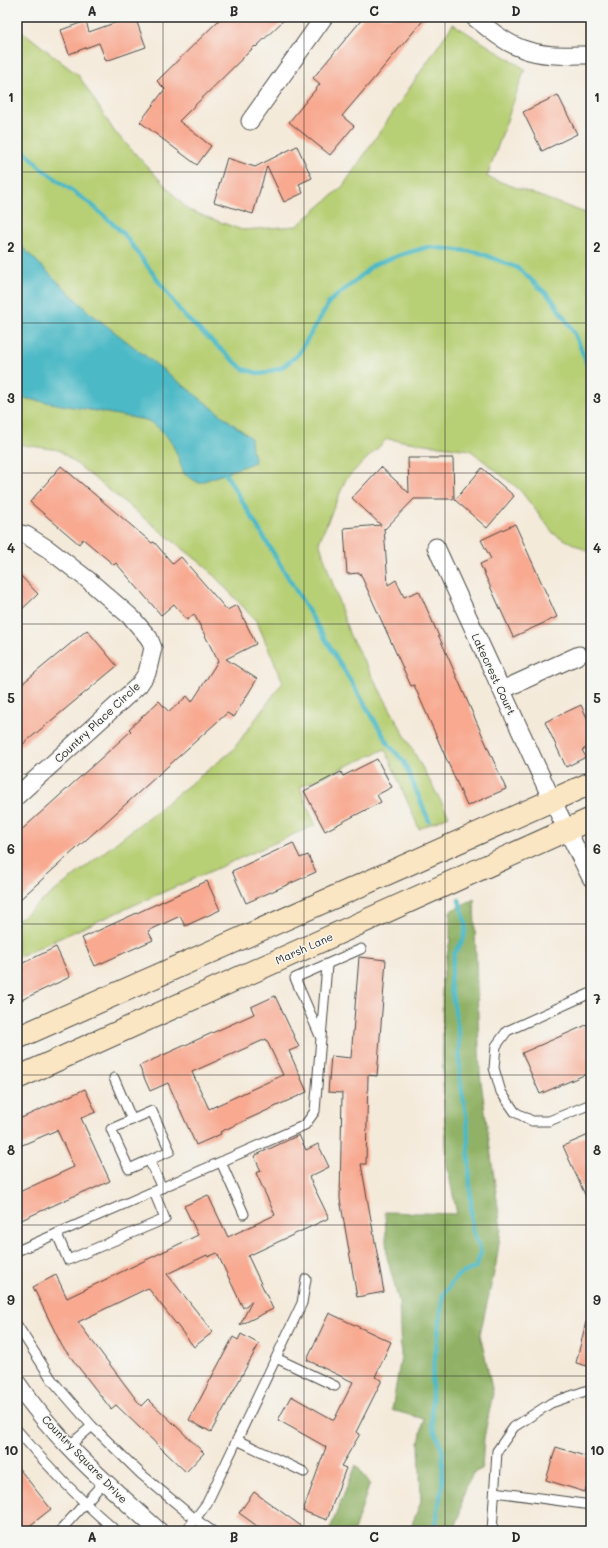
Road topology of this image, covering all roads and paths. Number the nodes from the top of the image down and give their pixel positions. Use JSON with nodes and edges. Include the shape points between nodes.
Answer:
{"nodes":[{"id":1,"x":324,"y":17,"type":"edge"},
{"id":2,"x":474,"y":17,"type":"edge"},
{"id":3,"x":591,"y":55,"type":"edge"},
{"id":4,"x":250,"y":121,"type":"dead end"},
{"id":5,"x":17,"y":533,"type":"edge"},
{"id":6,"x":436,"y":547,"type":"dead end"},
{"id":7,"x":579,"y":655,"type":"dead end"},
{"id":8,"x":502,"y":690,"type":"junction"},
{"id":9,"x":591,"y":783,"type":"edge"},
{"id":10,"x":17,"y":796,"type":"edge"},
{"id":11,"x":552,"y":800,"type":"junction"},
{"id":12,"x":591,"y":818,"type":"edge"},
{"id":13,"x":566,"y":830,"type":"junction"},
{"id":14,"x":591,"y":878,"type":"edge"},
{"id":15,"x":361,"y":949,"type":"dead end"},
{"id":16,"x":327,"y":965,"type":"junction"},
{"id":17,"x":591,"y":993,"type":"edge"},
{"id":18,"x":17,"y":1038,"type":"edge"},
{"id":19,"x":321,"y":1038,"type":"junction"},
{"id":20,"x":17,"y":1078,"type":"edge"},
{"id":21,"x":114,"y":1078,"type":"dead end"},
{"id":22,"x":591,"y":1104,"type":"edge"},
{"id":23,"x":132,"y":1120,"type":"junction"},
{"id":24,"x":149,"y":1160,"type":"junction"},
{"id":25,"x":221,"y":1162,"type":"junction"},
{"id":26,"x":158,"y":1190,"type":"junction"},
{"id":27,"x":244,"y":1214,"type":"dead end"},
{"id":28,"x":57,"y":1234,"type":"junction"},
{"id":29,"x":17,"y":1251,"type":"edge"},
{"id":30,"x":306,"y":1279,"type":"dead end"},
{"id":31,"x":17,"y":1325,"type":"edge"},
{"id":32,"x":276,"y":1358,"type":"junction"},
{"id":33,"x":17,"y":1383,"type":"edge"},
{"id":34,"x":335,"y":1386,"type":"dead end"},
{"id":35,"x":591,"y":1389,"type":"edge"},
{"id":36,"x":22,"y":1400,"type":"edge"},
{"id":37,"x":92,"y":1426,"type":"junction"},
{"id":38,"x":17,"y":1430,"type":"edge"},
{"id":39,"x":237,"y":1440,"type":"junction"},
{"id":40,"x":70,"y":1446,"type":"junction"},
{"id":41,"x":304,"y":1472,"type":"dead end"},
{"id":42,"x":104,"y":1482,"type":"junction"},
{"id":43,"x":495,"y":1492,"type":"junction"},
{"id":44,"x":85,"y":1504,"type":"junction"},
{"id":45,"x":591,"y":1505,"type":"edge"},
{"id":46,"x":195,"y":1519,"type":"junction"},
{"id":47,"x":60,"y":1531,"type":"edge"},
{"id":48,"x":116,"y":1531,"type":"edge"},
{"id":49,"x":159,"y":1531,"type":"edge"},
{"id":50,"x":186,"y":1531,"type":"edge"},
{"id":51,"x":212,"y":1531,"type":"edge"},
{"id":52,"x":492,"y":1531,"type":"edge"}],
"edges":[{"from":1,"to":4,"type":"street"},
{"from":2,"to":3,"type":"street","via":[[496,35],[523,49],[555,55]]},
{"from":5,"to":10,"type":"street","name":"Country Place Circle","via":[[26,535],[48,549],[87,579],[132,618],[149,638],[153,648],[146,673],[139,685]]},
{"from":6,"to":8,"type":"street","name":"Lakecrest Court"},
{"from":7,"to":8,"type":"street"},
{"from":8,"to":11,"type":"street","name":"Lakecrest Court"},
{"from":9,"to":11,"type":"main road"},
{"from":11,"to":13,"type":"street"},
{"from":11,"to":18,"type":"main road"},
{"from":12,"to":13,"type":"main road","name":"Marsh Lane"},
{"from":13,"to":14,"type":"street"},
{"from":13,"to":20,"type":"main road","name":"Marsh Lane"},
{"from":15,"to":16,"type":"lane"},
{"from":16,"to":19,"type":"lane"},
{"from":16,"to":19,"type":"lane","via":[[295,978]]},
{"from":17,"to":22,"type":"lane","via":[[507,1031],[496,1046],[494,1068],[501,1092],[515,1112],[532,1121],[549,1121]]},
{"from":19,"to":25,"type":"lane","via":[[315,1111],[305,1125]]},
{"from":21,"to":23,"type":"lane"},
{"from":23,"to":24,"type":"lane","via":[[111,1129],[129,1169]]},
{"from":23,"to":24,"type":"lane","via":[[152,1111],[170,1151]]},
{"from":24,"to":26,"type":"lane"},
{"from":25,"to":26,"type":"lane"},
{"from":25,"to":27,"type":"lane"},
{"from":26,"to":28,"type":"lane"},
{"from":26,"to":28,"type":"lane","via":[[165,1219],[68,1260]]},
{"from":28,"to":29,"type":"lane"},
{"from":30,"to":32,"type":"lane","via":[[302,1303]]},
{"from":31,"to":37,"type":"lane","via":[[52,1380]]},
{"from":32,"to":34,"type":"lane"},
{"from":32,"to":39,"type":"lane"},
{"from":33,"to":36,"type":"street","name":"Country Square Drive"},
{"from":35,"to":43,"type":"lane","via":[[552,1403],[514,1427],[497,1451]]},
{"from":36,"to":40,"type":"street","name":"Country Square Drive"},
{"from":37,"to":40,"type":"lane"},
{"from":37,"to":46,"type":"lane","via":[[140,1474]]},
{"from":38,"to":44,"type":"lane"},
{"from":39,"to":41,"type":"lane"},
{"from":39,"to":46,"type":"lane","via":[[207,1503]]},
{"from":40,"to":42,"type":"street","name":"Country Square Drive"},
{"from":42,"to":44,"type":"lane"},
{"from":42,"to":49,"type":"street","name":"Country Square Drive"},
{"from":43,"to":45,"type":"lane"},
{"from":43,"to":52,"type":"lane"},
{"from":44,"to":47,"type":"lane"},
{"from":44,"to":48,"type":"lane"},
{"from":46,"to":50,"type":"lane"},
{"from":46,"to":51,"type":"lane"}]}
